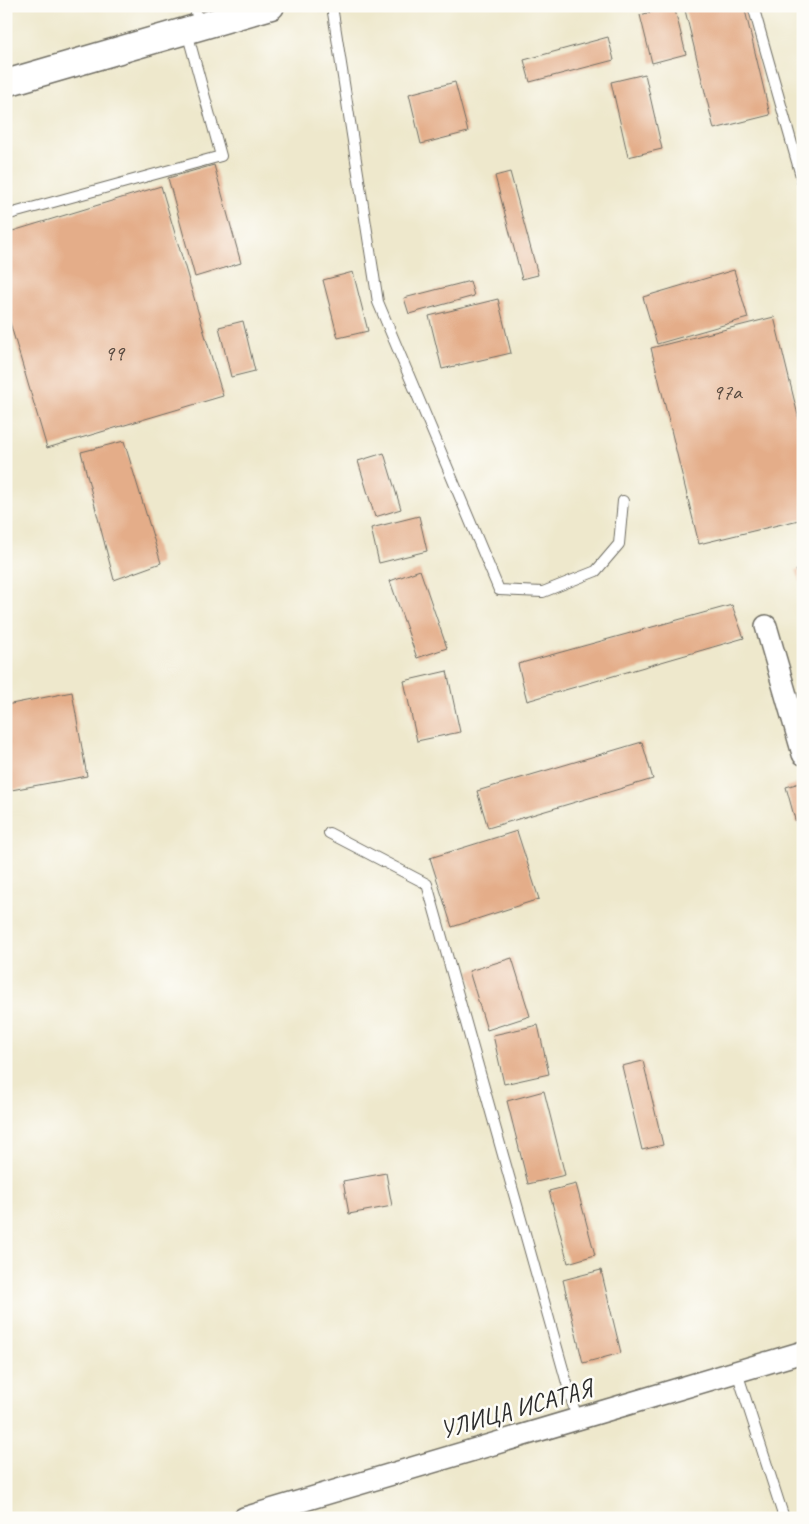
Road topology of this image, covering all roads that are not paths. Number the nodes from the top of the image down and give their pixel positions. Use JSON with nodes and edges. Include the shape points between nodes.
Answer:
{"nodes":[{"id":1,"x":271,"y":6,"type":"edge"},
{"id":2,"x":332,"y":6,"type":"edge"},
{"id":3,"x":753,"y":6,"type":"edge"},
{"id":4,"x":194,"y":21,"type":"edge"},
{"id":5,"x":6,"y":83,"type":"edge"},
{"id":6,"x":803,"y":183,"type":"edge"},
{"id":7,"x":6,"y":215,"type":"edge"},
{"id":8,"x":623,"y":501,"type":"dead end"},
{"id":9,"x":766,"y":626,"type":"dead end"},
{"id":10,"x":803,"y":754,"type":"edge"},
{"id":11,"x":329,"y":833,"type":"dead end"},
{"id":12,"x":803,"y":1352,"type":"edge"},
{"id":13,"x":737,"y":1372,"type":"junction"},
{"id":14,"x":578,"y":1419,"type":"junction"},
{"id":15,"x":244,"y":1518,"type":"edge"},
{"id":16,"x":784,"y":1518,"type":"edge"}],
"edges":[{"from":1,"to":4,"type":"street"},
{"from":2,"to":8,"type":"lane","via":[[378,302],[499,590],[543,592],[596,572],[619,544]]},
{"from":3,"to":6,"type":"lane"},
{"from":4,"to":5,"type":"street"},
{"from":4,"to":7,"type":"lane","via":[[221,156]]},
{"from":9,"to":10,"type":"street"},
{"from":11,"to":14,"type":"lane","via":[[428,884]]},
{"from":12,"to":13,"type":"street","name":"УЛИЦА ИСАТАЯ"},
{"from":13,"to":14,"type":"street","name":"УЛИЦА ИСАТАЯ"},
{"from":13,"to":16,"type":"lane"},
{"from":14,"to":15,"type":"street","name":"УЛИЦА ИСАТАЯ"}]}
